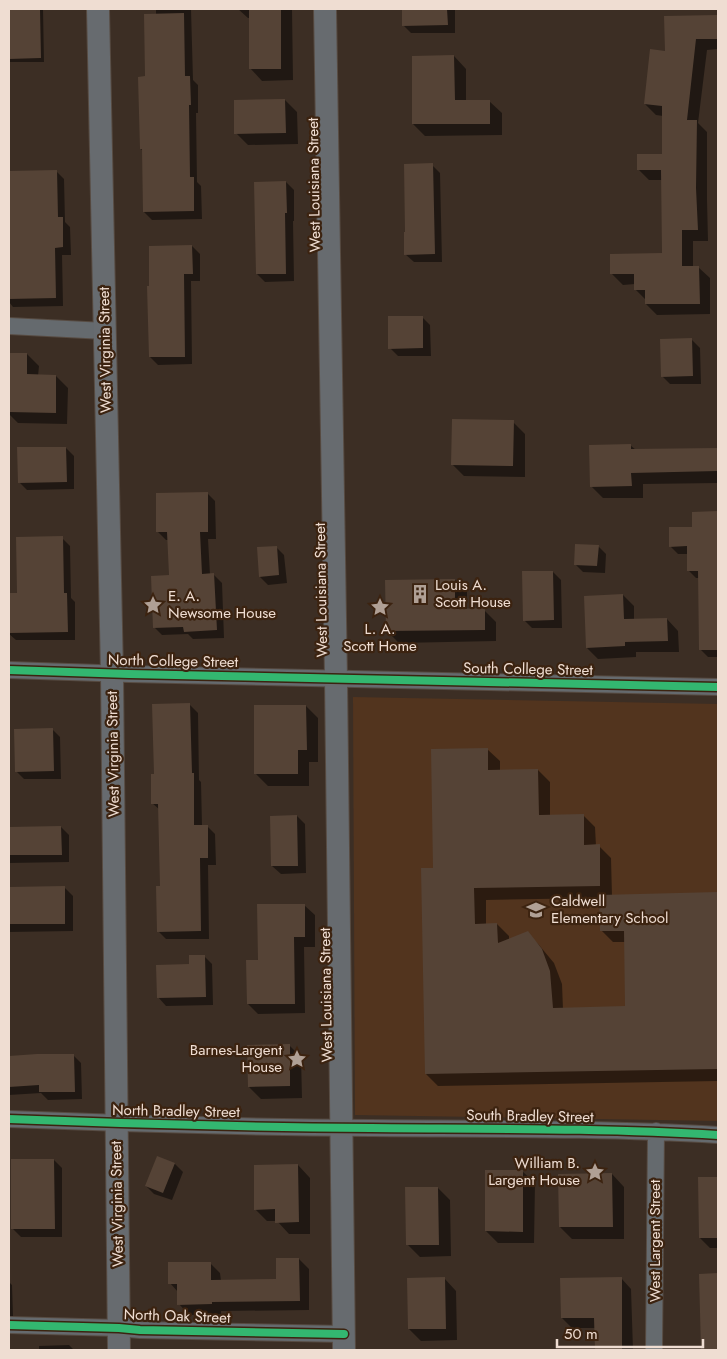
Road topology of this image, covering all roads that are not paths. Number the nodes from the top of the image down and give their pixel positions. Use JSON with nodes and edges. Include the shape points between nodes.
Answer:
{"nodes":[{"id":1,"x":98,"y":9,"type":"edge"},
{"id":2,"x":324,"y":9,"type":"edge"},
{"id":3,"x":9,"y":326,"type":"edge"},
{"id":4,"x":105,"y":331,"type":"junction"},
{"id":5,"x":9,"y":670,"type":"edge"},
{"id":6,"x":112,"y":674,"type":"junction"},
{"id":7,"x":336,"y":679,"type":"junction"},
{"id":8,"x":718,"y":687,"type":"edge"},
{"id":9,"x":9,"y":1119,"type":"edge"},
{"id":10,"x":116,"y":1123,"type":"junction"},
{"id":11,"x":342,"y":1128,"type":"junction"},
{"id":12,"x":656,"y":1131,"type":"junction"},
{"id":13,"x":718,"y":1135,"type":"edge"},
{"id":14,"x":9,"y":1325,"type":"edge"},
{"id":15,"x":119,"y":1328,"type":"junction"},
{"id":16,"x":344,"y":1342,"type":"edge"},
{"id":17,"x":119,"y":1350,"type":"edge"},
{"id":18,"x":654,"y":1350,"type":"edge"}],
"edges":[{"from":1,"to":4,"type":"main road","name":"West Virginia Street"},
{"from":2,"to":7,"type":"main road","name":"West Louisiana Street"},
{"from":3,"to":4,"type":"street"},
{"from":4,"to":6,"type":"main road","name":"West Virginia Street"},
{"from":5,"to":6,"type":"street","name":"North College Street"},
{"from":6,"to":7,"type":"street","name":"North College Street"},
{"from":6,"to":10,"type":"main road","name":"West Virginia Street"},
{"from":7,"to":8,"type":"street","name":"South College Street"},
{"from":7,"to":11,"type":"main road","name":"West Louisiana Street"},
{"from":9,"to":10,"type":"street","name":"North Bradley Street"},
{"from":10,"to":11,"type":"street","name":"North Bradley Street"},
{"from":10,"to":15,"type":"main road","name":"West Virginia Street"},
{"from":11,"to":12,"type":"street","name":"South Bradley Street"},
{"from":11,"to":16,"type":"main road","name":"West Louisiana Street"},
{"from":12,"to":13,"type":"street","name":"South Bradley Street"},
{"from":12,"to":18,"type":"street","name":"West Largent Street"},
{"from":14,"to":15,"type":"street","name":"North Oak Street"},
{"from":15,"to":16,"type":"street","name":"North Oak Street"},
{"from":15,"to":17,"type":"main road","name":"West Virginia Street"}]}
